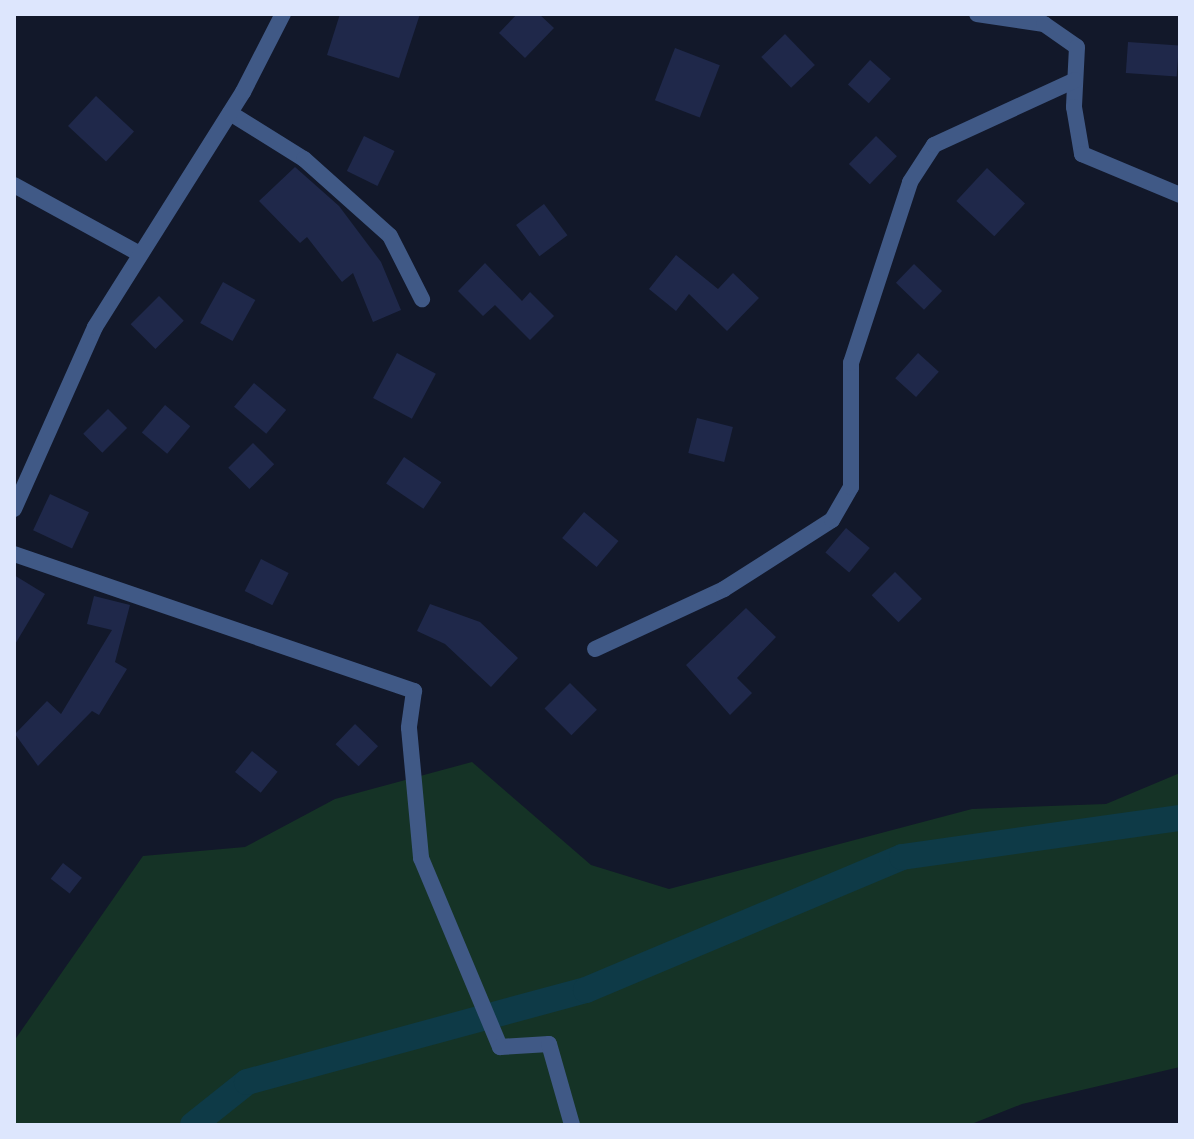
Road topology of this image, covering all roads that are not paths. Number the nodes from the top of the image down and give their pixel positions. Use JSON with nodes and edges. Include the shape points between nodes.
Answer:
{"nodes":[{"id":1,"x":283,"y":14,"type":"edge"},
{"id":2,"x":977,"y":14,"type":"edge"},
{"id":3,"x":1075,"y":80,"type":"junction"},
{"id":4,"x":230,"y":113,"type":"junction"},
{"id":5,"x":14,"y":185,"type":"edge"},
{"id":6,"x":1180,"y":195,"type":"edge"},
{"id":7,"x":140,"y":254,"type":"junction"},
{"id":8,"x":422,"y":299,"type":"dead end"},
{"id":9,"x":14,"y":509,"type":"edge"},
{"id":10,"x":14,"y":554,"type":"edge"},
{"id":11,"x":595,"y":649,"type":"dead end"},
{"id":12,"x":572,"y":1125,"type":"edge"}],
"edges":[{"from":1,"to":4,"type":"street"},
{"from":2,"to":3,"type":"street","via":[[1044,24],[1077,47]]},
{"from":3,"to":6,"type":"street","via":[[1082,154]]},
{"from":3,"to":11,"type":"street","via":[[934,145],[910,182],[851,363],[851,487],[832,520],[724,589]]},
{"from":4,"to":7,"type":"street"},
{"from":4,"to":8,"type":"street","via":[[304,159],[390,236]]},
{"from":5,"to":7,"type":"street"},
{"from":7,"to":9,"type":"street","via":[[95,327]]},
{"from":10,"to":12,"type":"street","via":[[414,691],[409,728],[421,858],[500,1047],[549,1044]]}]}
